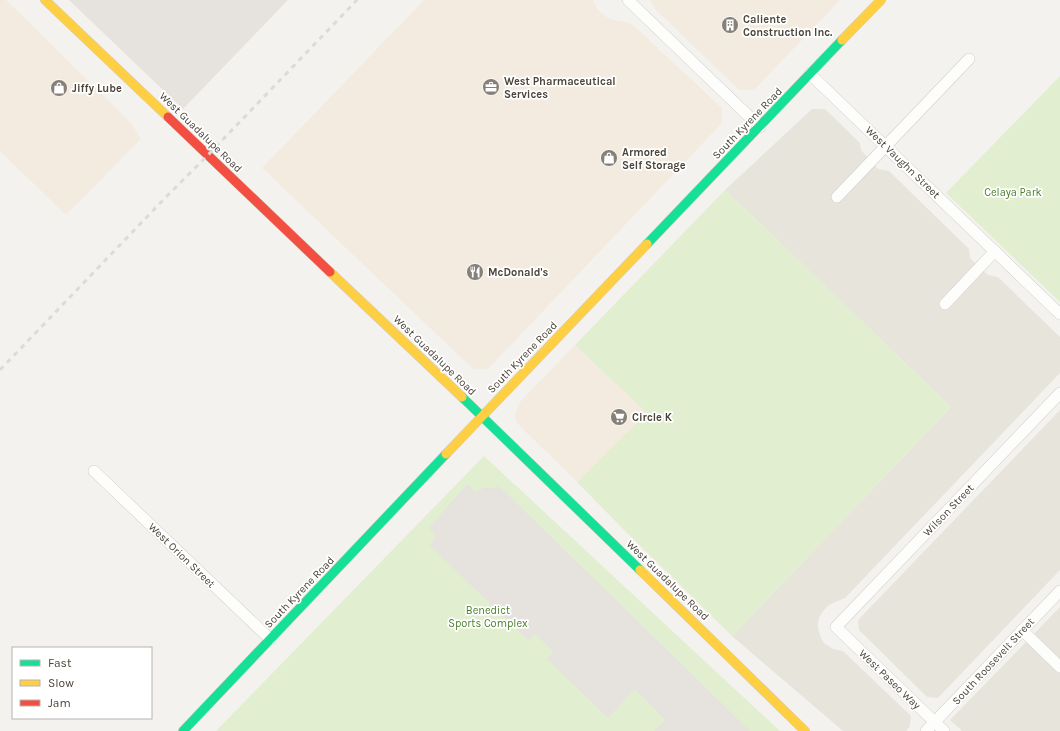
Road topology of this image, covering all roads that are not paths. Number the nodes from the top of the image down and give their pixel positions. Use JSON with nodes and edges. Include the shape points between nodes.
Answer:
{"nodes":[{"id":1,"x":45,"y":0,"type":"edge"},
{"id":2,"x":628,"y":0,"type":"edge"},
{"id":3,"x":881,"y":0,"type":"edge"},
{"id":4,"x":969,"y":59,"type":"dead end"},
{"id":5,"x":810,"y":74,"type":"junction"},
{"id":6,"x":760,"y":127,"type":"junction"},
{"id":7,"x":886,"y":146,"type":"junction"},
{"id":8,"x":837,"y":197,"type":"dead end"},
{"id":9,"x":995,"y":251,"type":"junction"},
{"id":10,"x":945,"y":304,"type":"dead end"},
{"id":11,"x":1060,"y":314,"type":"edge"},
{"id":12,"x":1060,"y":393,"type":"edge"},
{"id":13,"x":482,"y":417,"type":"junction"},
{"id":14,"x":94,"y":471,"type":"dead end"},
{"id":15,"x":1060,"y":590,"type":"edge"},
{"id":16,"x":836,"y":627,"type":"joint"},
{"id":17,"x":1022,"y":630,"type":"junction"},
{"id":18,"x":270,"y":639,"type":"junction"},
{"id":19,"x":1060,"y":667,"type":"edge"},
{"id":20,"x":935,"y":722,"type":"junction"},
{"id":21,"x":182,"y":731,"type":"edge"},
{"id":22,"x":805,"y":731,"type":"edge"},
{"id":23,"x":926,"y":731,"type":"edge"},
{"id":24,"x":944,"y":731,"type":"edge"}],
"edges":[{"from":1,"to":13,"type":"main road","name":"West Guadalupe Road"},
{"from":2,"to":6,"type":"street"},
{"from":3,"to":5,"type":"main road","name":"South Kyrene Road"},
{"from":4,"to":7,"type":"street"},
{"from":5,"to":6,"type":"main road","name":"South Kyrene Road"},
{"from":5,"to":7,"type":"street","name":"West Vaughn Street"},
{"from":6,"to":13,"type":"main road","name":"South Kyrene Road"},
{"from":7,"to":8,"type":"street"},
{"from":7,"to":9,"type":"street","name":"West Vaughn Street"},
{"from":9,"to":10,"type":"street"},
{"from":9,"to":11,"type":"street","name":"West Vaughn Street"},
{"from":12,"to":16,"type":"street","name":"Wilson Street"},
{"from":13,"to":18,"type":"main road","name":"South Kyrene Road"},
{"from":13,"to":22,"type":"main road","name":"West Guadalupe Road"},
{"from":14,"to":18,"type":"street","name":"West Orion Street"},
{"from":15,"to":17,"type":"street","name":"South Roosevelt Street"},
{"from":16,"to":20,"type":"street","name":"West Paseo Way"},
{"from":17,"to":19,"type":"street"},
{"from":17,"to":20,"type":"street","name":"South Roosevelt Street"},
{"from":18,"to":21,"type":"main road","name":"South Kyrene Road"},
{"from":20,"to":23,"type":"street","name":"South Roosevelt Street"},
{"from":20,"to":24,"type":"street","name":"West Paseo Way"}]}
